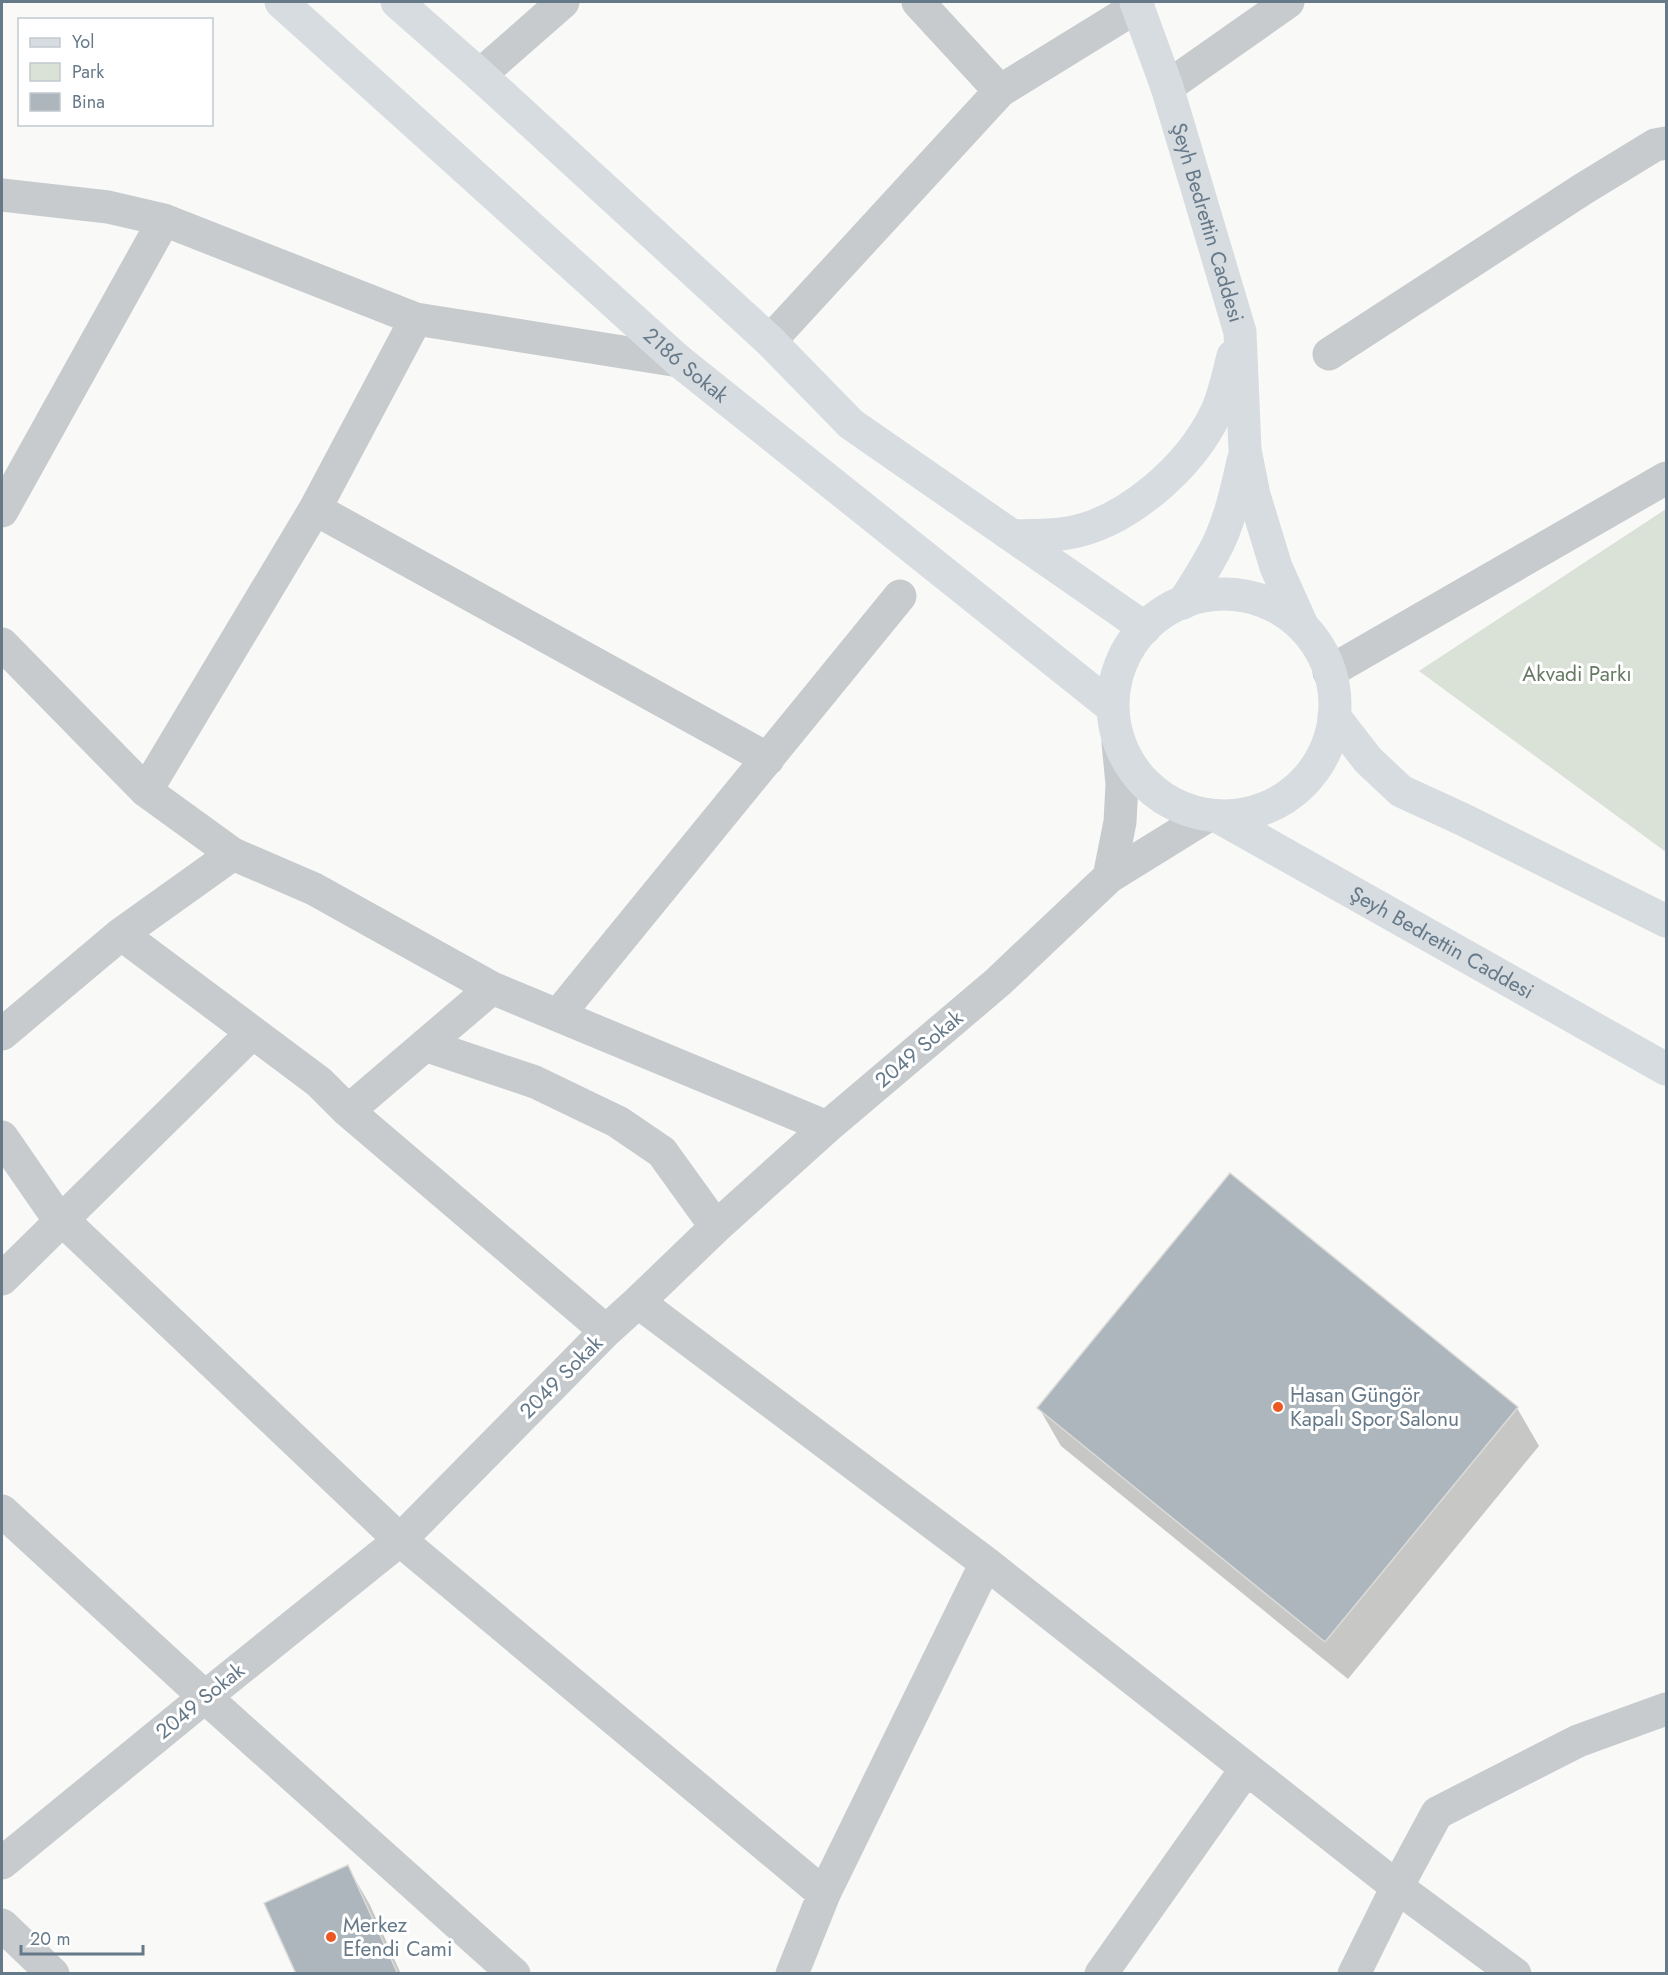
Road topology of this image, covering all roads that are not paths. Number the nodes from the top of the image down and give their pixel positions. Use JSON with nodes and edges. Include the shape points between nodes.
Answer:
{"nodes":[{"id":1,"x":281,"y":2,"type":"edge"},
{"id":2,"x":397,"y":2,"type":"edge"},
{"id":3,"x":563,"y":2,"type":"edge"},
{"id":4,"x":918,"y":2,"type":"edge"},
{"id":5,"x":1288,"y":2,"type":"edge"},
{"id":6,"x":1137,"y":4,"type":"edge"},
{"id":7,"x":480,"y":75,"type":"junction"},
{"id":8,"x":1167,"y":87,"type":"junction"},
{"id":9,"x":1000,"y":91,"type":"junction"},
{"id":10,"x":1666,"y":143,"type":"edge"},
{"id":11,"x":2,"y":195,"type":"edge"},
{"id":12,"x":164,"y":220,"type":"junction"},
{"id":13,"x":416,"y":319,"type":"junction"},
{"id":14,"x":1240,"y":332,"type":"junction"},
{"id":15,"x":770,"y":341,"type":"junction"},
{"id":16,"x":1329,"y":354,"type":"dead end"},
{"id":17,"x":679,"y":361,"type":"junction"},
{"id":18,"x":1245,"y":450,"type":"junction"},
{"id":19,"x":1666,"y":477,"type":"edge"},
{"id":20,"x":315,"y":509,"type":"junction"},
{"id":21,"x":2,"y":511,"type":"edge"},
{"id":22,"x":1013,"y":536,"type":"junction"},
{"id":23,"x":900,"y":596,"type":"dead end"},
{"id":24,"x":1184,"y":603,"type":"junction"},
{"id":25,"x":1302,"y":625,"type":"junction"},
{"id":26,"x":1145,"y":628,"type":"junction"},
{"id":27,"x":2,"y":644,"type":"edge"},
{"id":28,"x":1329,"y":672,"type":"junction"},
{"id":29,"x":1112,"y":706,"type":"junction"},
{"id":30,"x":1334,"y":716,"type":"junction"},
{"id":31,"x":1118,"y":743,"type":"junction"},
{"id":32,"x":768,"y":759,"type":"junction"},
{"id":33,"x":146,"y":791,"type":"junction"},
{"id":34,"x":1213,"y":815,"type":"junction"},
{"id":35,"x":233,"y":854,"type":"junction"},
{"id":36,"x":1109,"y":877,"type":"junction"},
{"id":37,"x":1666,"y":921,"type":"edge"},
{"id":38,"x":121,"y":934,"type":"junction"},
{"id":39,"x":492,"y":988,"type":"junction"},
{"id":40,"x":559,"y":1014,"type":"junction"},
{"id":41,"x":252,"y":1033,"type":"junction"},
{"id":42,"x":2,"y":1034,"type":"edge"},
{"id":43,"x":425,"y":1045,"type":"junction"},
{"id":44,"x":1666,"y":1069,"type":"edge"},
{"id":45,"x":348,"y":1111,"type":"junction"},
{"id":46,"x":827,"y":1127,"type":"junction"},
{"id":47,"x":2,"y":1137,"type":"edge"},
{"id":48,"x":63,"y":1220,"type":"junction"},
{"id":49,"x":716,"y":1227,"type":"junction"},
{"id":50,"x":2,"y":1280,"type":"edge"},
{"id":51,"x":638,"y":1302,"type":"junction"},
{"id":52,"x":606,"y":1331,"type":"junction"},
{"id":53,"x":2,"y":1512,"type":"edge"},
{"id":54,"x":400,"y":1540,"type":"junction"},
{"id":55,"x":986,"y":1563,"type":"junction"},
{"id":56,"x":205,"y":1696,"type":"junction"},
{"id":57,"x":1666,"y":1709,"type":"edge"},
{"id":58,"x":1246,"y":1769,"type":"junction"},
{"id":59,"x":2,"y":1863,"type":"edge"},
{"id":60,"x":1397,"y":1887,"type":"junction"},
{"id":61,"x":824,"y":1894,"type":"junction"},
{"id":62,"x":2,"y":1925,"type":"edge"},
{"id":63,"x":793,"y":1973,"type":"edge"},
{"id":64,"x":53,"y":1974,"type":"edge"},
{"id":65,"x":514,"y":1974,"type":"edge"},
{"id":66,"x":1101,"y":1974,"type":"edge"},
{"id":67,"x":1354,"y":1974,"type":"edge"},
{"id":68,"x":1515,"y":1974,"type":"edge"}],
"edges":[{"from":1,"to":17,"type":"main road","name":"2186 Sokak"},
{"from":2,"to":7,"type":"main road"},
{"from":3,"to":7,"type":"street"},
{"from":4,"to":9,"type":"street"},
{"from":5,"to":8,"type":"street"},
{"from":6,"to":8,"type":"main road","name":"Şeyh Bedrettin Caddesi"},
{"from":6,"to":9,"type":"street"},
{"from":7,"to":15,"type":"main road"},
{"from":8,"to":14,"type":"main road","name":"Şeyh Bedrettin Caddesi"},
{"from":9,"to":15,"type":"street"},
{"from":10,"to":16,"type":"street","via":[[1655,145],[1583,189]]},
{"from":11,"to":12,"type":"street","via":[[108,207]]},
{"from":12,"to":13,"type":"street"},
{"from":12,"to":21,"type":"street"},
{"from":13,"to":17,"type":"street"},
{"from":13,"to":20,"type":"street"},
{"from":14,"to":18,"type":"main road","name":"Şeyh Bedrettin Caddesi"},
{"from":14,"to":22,"type":"main road","via":[[1216,413],[1194,447],[1159,487],[1113,519],[1068,533]]},
{"from":15,"to":22,"type":"main road","via":[[851,424]]},
{"from":17,"to":29,"type":"main road","name":"2186 Sokak"},
{"from":18,"to":24,"type":"main road","name":"Şeyh Bedrettin Caddesi","via":[[1220,540]]},
{"from":18,"to":25,"type":"main road","name":"Şeyh Bedrettin Caddesi","via":[[1276,567]]},
{"from":19,"to":28,"type":"street"},
{"from":20,"to":32,"type":"street"},
{"from":20,"to":33,"type":"street"},
{"from":22,"to":26,"type":"main road"},
{"from":23,"to":32,"type":"street"},
{"from":24,"to":25,"type":"main road","via":[[1198,597],[1236,594],[1272,604]]},
{"from":24,"to":26,"type":"main road","via":[[1163,611]]},
{"from":25,"to":28,"type":"main road","via":[[1324,654]]},
{"from":26,"to":29,"type":"main road","via":[[1136,636],[1118,669]]},
{"from":27,"to":33,"type":"street"},
{"from":28,"to":30,"type":"main road","via":[[1335,688]]},
{"from":29,"to":31,"type":"main road"},
{"from":30,"to":34,"type":"main road","via":[[1322,759],[1300,787],[1270,807],[1235,817]]},
{"from":30,"to":37,"type":"main road","via":[[1368,760],[1401,791]]},
{"from":31,"to":34,"type":"main road","via":[[1137,776],[1165,801]]},
{"from":31,"to":36,"type":"street","via":[[1120,822]]},
{"from":32,"to":40,"type":"street"},
{"from":33,"to":35,"type":"street"},
{"from":34,"to":36,"type":"street","name":"2049 Sokak"},
{"from":34,"to":44,"type":"main road","name":"Şeyh Bedrettin Caddesi"},
{"from":35,"to":38,"type":"street"},
{"from":35,"to":39,"type":"street","via":[[314,889]]},
{"from":36,"to":46,"type":"street","name":"2049 Sokak","via":[[998,982]]},
{"from":38,"to":41,"type":"street"},
{"from":38,"to":42,"type":"street"},
{"from":39,"to":40,"type":"street"},
{"from":39,"to":43,"type":"street"},
{"from":40,"to":46,"type":"street"},
{"from":41,"to":45,"type":"street","via":[[319,1082]]},
{"from":41,"to":48,"type":"street"},
{"from":43,"to":45,"type":"street"},
{"from":43,"to":49,"type":"street","via":[[535,1082],[618,1122],[662,1152]]},
{"from":45,"to":52,"type":"street"},
{"from":46,"to":49,"type":"street","name":"2049 Sokak"},
{"from":47,"to":48,"type":"street"},
{"from":48,"to":50,"type":"street"},
{"from":48,"to":54,"type":"street"},
{"from":49,"to":51,"type":"street","name":"2049 Sokak"},
{"from":51,"to":52,"type":"street","name":"2049 Sokak"},
{"from":51,"to":55,"type":"street"},
{"from":52,"to":54,"type":"street","name":"2049 Sokak"},
{"from":53,"to":56,"type":"street"},
{"from":54,"to":56,"type":"street","name":"2049 Sokak"},
{"from":54,"to":61,"type":"street"},
{"from":55,"to":58,"type":"street"},
{"from":55,"to":61,"type":"street"},
{"from":56,"to":59,"type":"street","name":"2049 Sokak"},
{"from":56,"to":65,"type":"street"},
{"from":57,"to":60,"type":"street","via":[[1578,1742],[1437,1813]]},
{"from":58,"to":60,"type":"street"},
{"from":58,"to":66,"type":"street"},
{"from":60,"to":67,"type":"street"},
{"from":60,"to":68,"type":"street"},
{"from":61,"to":63,"type":"street"},
{"from":62,"to":64,"type":"street"}]}
